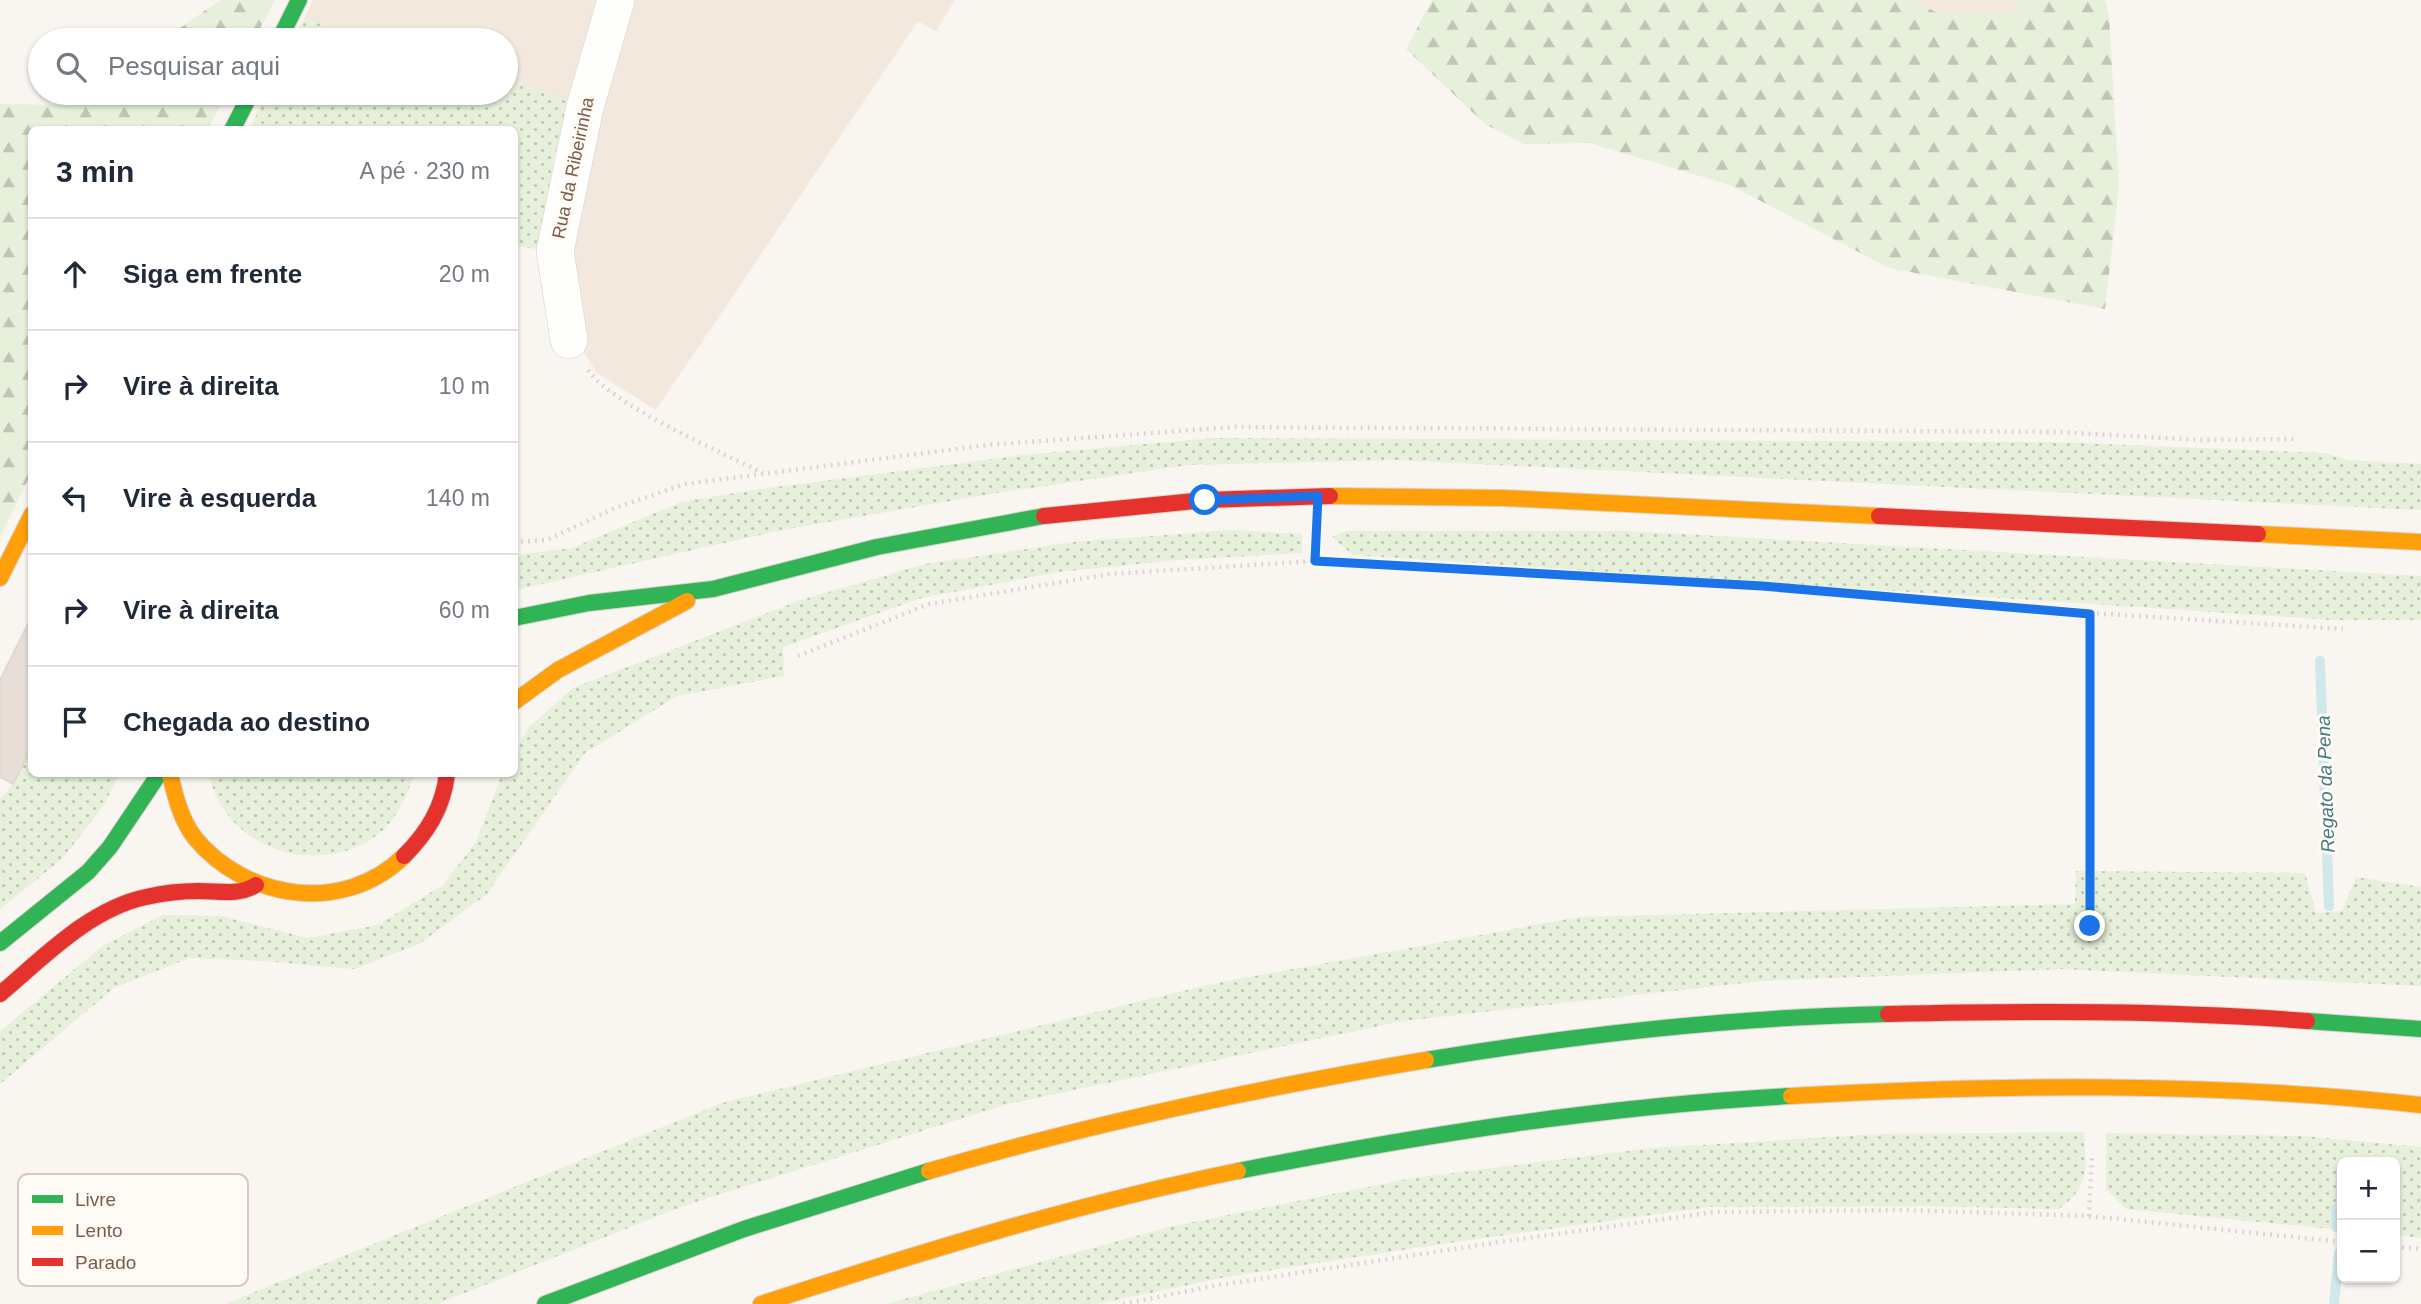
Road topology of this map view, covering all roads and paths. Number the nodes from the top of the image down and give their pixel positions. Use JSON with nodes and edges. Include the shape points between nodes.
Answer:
{"nodes":[{"id":1,"x":299,"y":0,"type":"edge"},
{"id":2,"x":616,"y":0,"type":"edge"},
{"id":3,"x":285,"y":28,"type":"edge"},
{"id":4,"x":245,"y":105,"type":"edge"},
{"id":5,"x":234,"y":126,"type":"edge"},
{"id":6,"x":569,"y":340,"type":"joint"},
{"id":7,"x":2296,"y":439,"type":"dead end"},
{"id":8,"x":764,"y":474,"type":"junction"},
{"id":9,"x":1318,"y":496,"type":"junction"},
{"id":10,"x":28,"y":522,"type":"edge"},
{"id":11,"x":518,"y":542,"type":"edge"},
{"id":12,"x":2421,"y":542,"type":"edge"},
{"id":13,"x":1315,"y":561,"type":"junction"},
{"id":14,"x":0,"y":578,"type":"edge"},
{"id":15,"x":713,"y":589,"type":"junction"},
{"id":16,"x":2090,"y":614,"type":"junction"},
{"id":17,"x":518,"y":617,"type":"edge"},
{"id":18,"x":2343,"y":629,"type":"dead end"},
{"id":19,"x":797,"y":656,"type":"dead end"},
{"id":20,"x":518,"y":699,"type":"edge"},
{"id":21,"x":157,"y":777,"type":"edge"},
{"id":22,"x":171,"y":777,"type":"edge"},
{"id":23,"x":447,"y":780,"type":"edge"},
{"id":24,"x":256,"y":885,"type":"junction"},
{"id":25,"x":2090,"y":926,"type":"dead end"},
{"id":26,"x":0,"y":943,"type":"edge"},
{"id":27,"x":0,"y":994,"type":"edge"},
{"id":28,"x":2421,"y":1029,"type":"edge"},
{"id":29,"x":2421,"y":1105,"type":"edge"},
{"id":30,"x":2092,"y":1153,"type":"dead end"},
{"id":31,"x":2089,"y":1216,"type":"junction"},
{"id":32,"x":2337,"y":1241,"type":"edge"},
{"id":33,"x":2400,"y":1247,"type":"edge"},
{"id":34,"x":2421,"y":1249,"type":"edge"},
{"id":35,"x":545,"y":1304,"type":"edge"},
{"id":36,"x":761,"y":1304,"type":"edge"},
{"id":37,"x":1123,"y":1304,"type":"edge"}],
"edges":[{"from":1,"to":3,"type":"main road"},
{"from":2,"to":6,"type":"street","name":"Rua da Ribeirinha","via":[[585,107],[555,251]]},
{"from":4,"to":5,"type":"main road"},
{"from":6,"to":8,"type":"path","via":[[594,380],[647,414]]},
{"from":7,"to":8,"type":"path","via":[[2200,440],[2031,432],[1233,427],[987,445]]},
{"from":8,"to":11,"type":"path","via":[[685,484],[615,508],[547,540]]},
{"from":9,"to":12,"type":"main road","via":[[1756,508]]},
{"from":9,"to":13,"type":"path"},
{"from":9,"to":15,"type":"main road","via":[[1205,500],[1028,519],[877,547]]},
{"from":10,"to":14,"type":"main road"},
{"from":13,"to":16,"type":"path","via":[[1762,586]]},
{"from":13,"to":19,"type":"path","via":[[1110,574],[929,604]]},
{"from":15,"to":17,"type":"main road","via":[[589,603]]},
{"from":15,"to":20,"type":"main road","via":[[565,666]]},
{"from":16,"to":18,"type":"path"},
{"from":16,"to":25,"type":"path"},
{"from":21,"to":26,"type":"main road","via":[[88,872]]},
{"from":22,"to":24,"type":"main road","via":[[176,804],[195,838],[222,866]]},
{"from":23,"to":24,"type":"main road","via":[[431,825],[407,856],[374,880],[336,893],[309,895]]},
{"from":24,"to":27,"type":"main road","via":[[233,894],[209,891],[150,896],[117,906]]},
{"from":28,"to":35,"type":"main road","via":[[2315,1018],[2179,1013],[1928,1012],[1711,1024],[1501,1047],[1298,1080],[1092,1126],[750,1227]]},
{"from":29,"to":36,"type":"main road","via":[[2250,1092],[2016,1086],[1831,1091],[1595,1112],[1444,1133],[1198,1179],[947,1244]]},
{"from":30,"to":31,"type":"path"},
{"from":31,"to":32,"type":"path"},
{"from":31,"to":37,"type":"path","via":[[1902,1210],[1715,1212],[1227,1284]]},
{"from":33,"to":34,"type":"path"}]}
